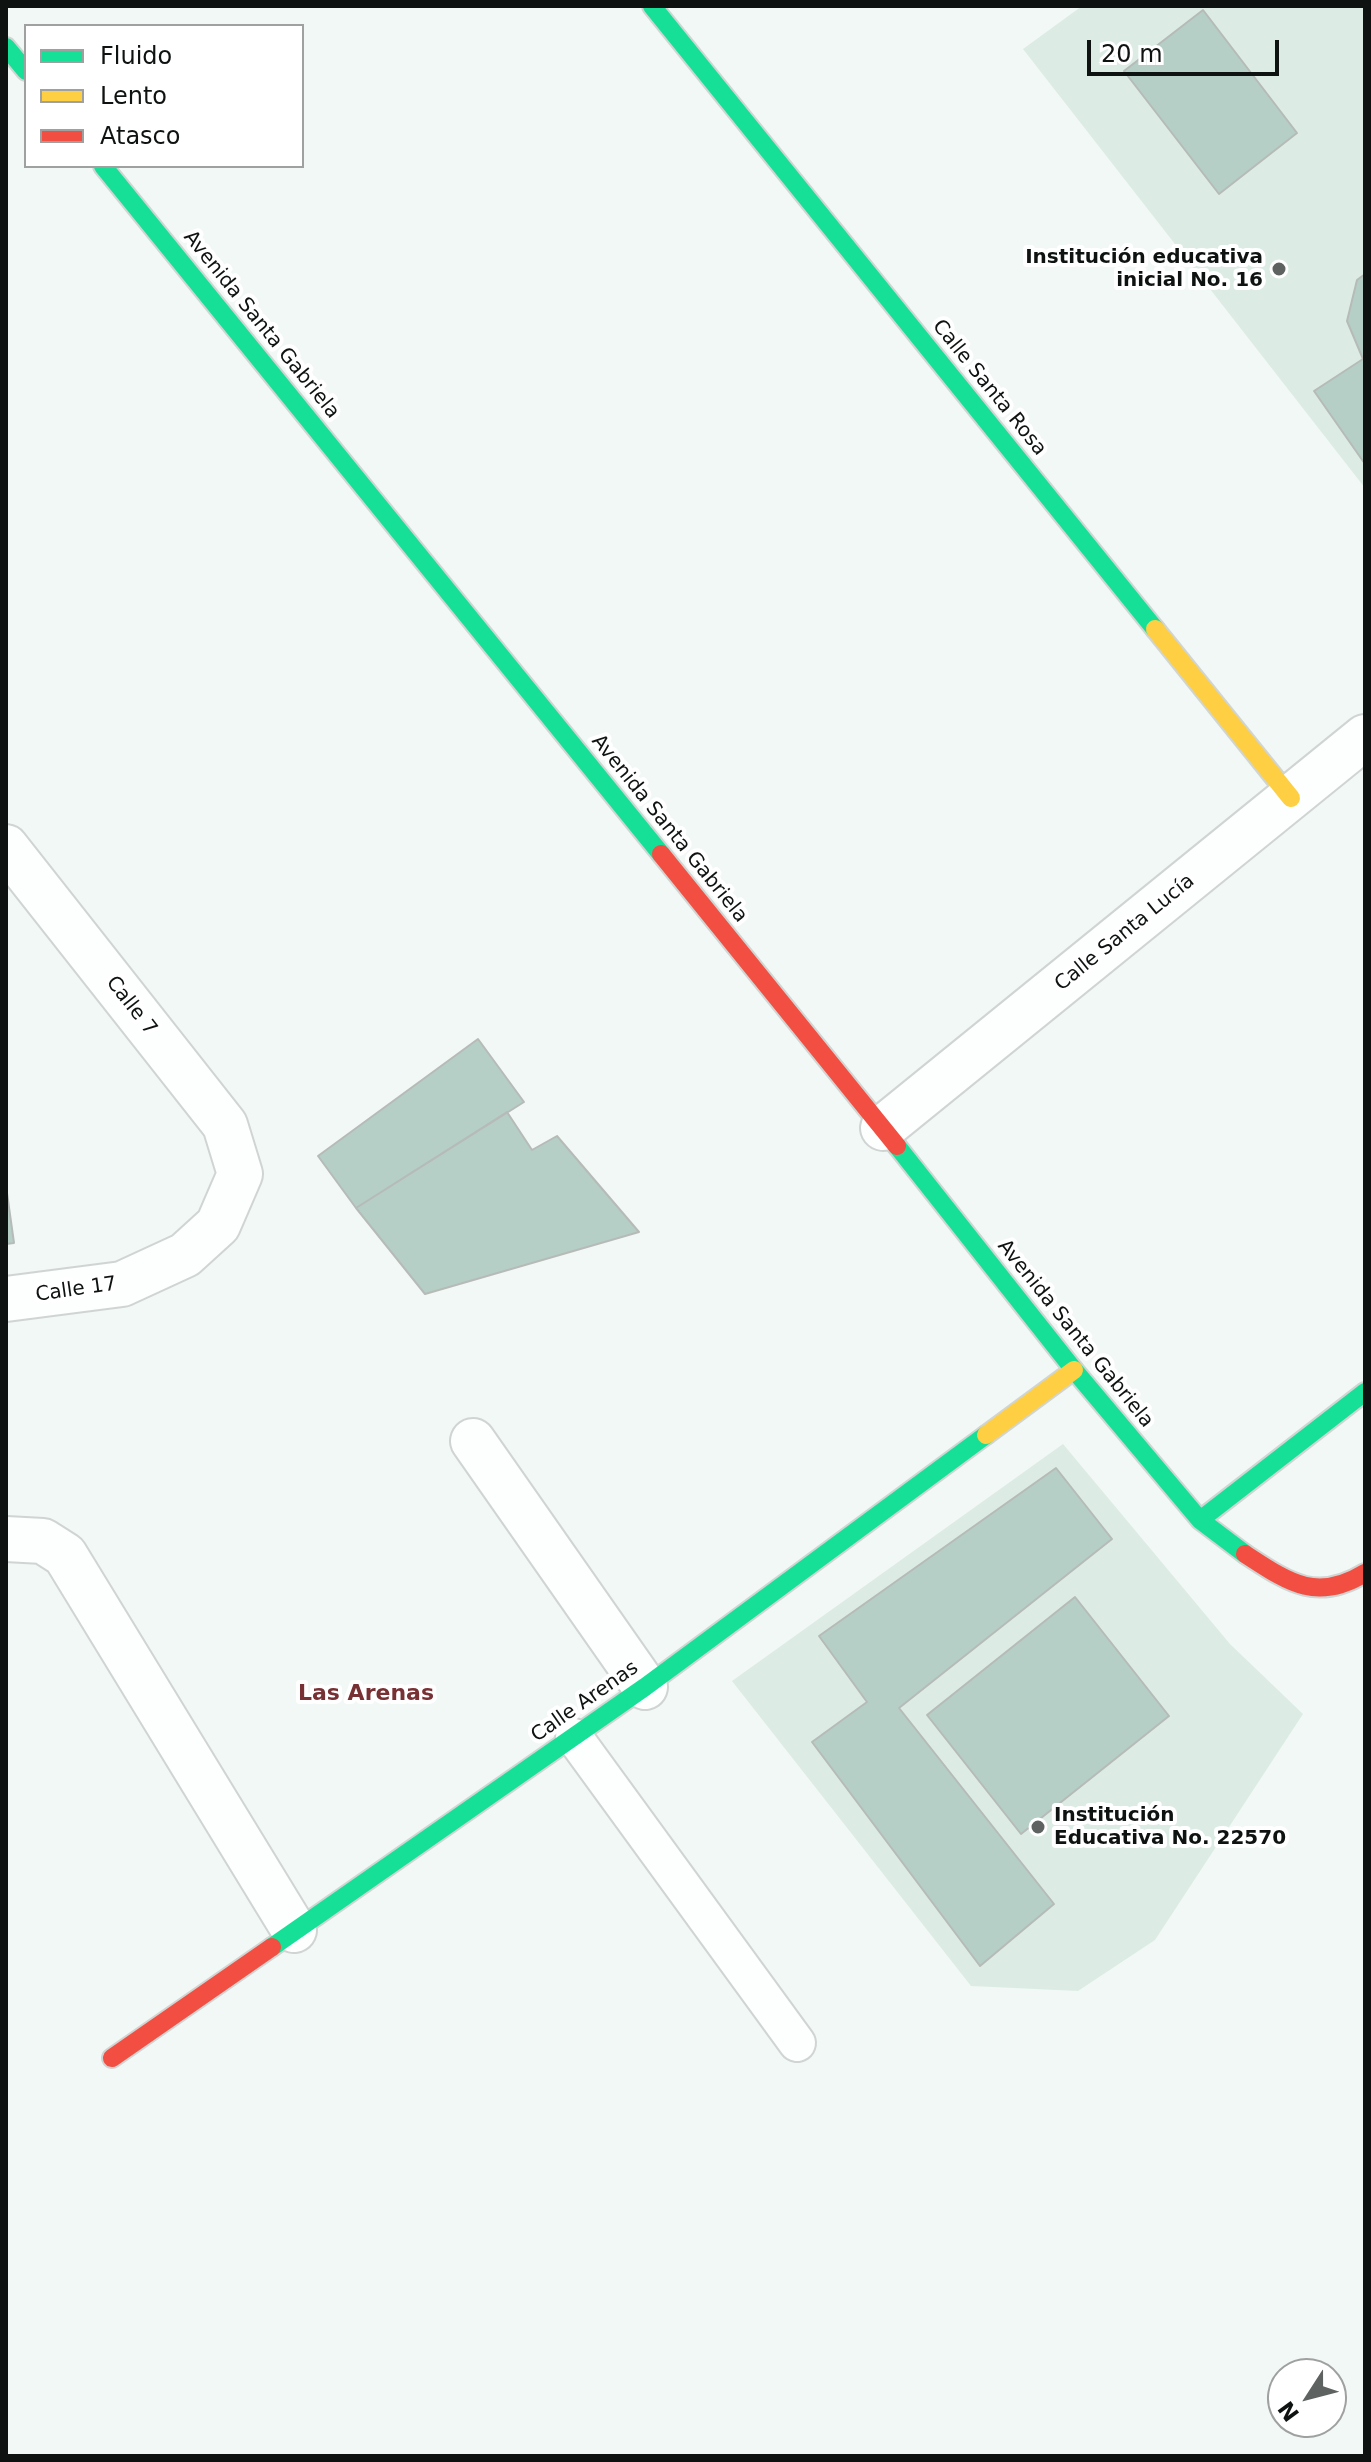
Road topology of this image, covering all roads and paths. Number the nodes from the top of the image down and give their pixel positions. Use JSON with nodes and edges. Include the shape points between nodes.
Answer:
{"nodes":[{"id":1,"x":652,"y":6,"type":"edge"},
{"id":2,"x":6,"y":47,"type":"edge"},
{"id":3,"x":24,"y":69,"type":"edge"},
{"id":4,"x":105,"y":168,"type":"edge"},
{"id":5,"x":1365,"y":737,"type":"edge"},
{"id":6,"x":1291,"y":798,"type":"junction"},
{"id":7,"x":6,"y":847,"type":"edge"},
{"id":8,"x":883,"y":1128,"type":"junction"},
{"id":9,"x":240,"y":1174,"type":"joint"},
{"id":10,"x":6,"y":1299,"type":"edge"},
{"id":11,"x":1074,"y":1370,"type":"junction"},
{"id":12,"x":1365,"y":1392,"type":"edge"},
{"id":13,"x":473,"y":1441,"type":"dead end"},
{"id":14,"x":1200,"y":1520,"type":"junction"},
{"id":15,"x":25,"y":1540,"type":"edge"},
{"id":16,"x":6,"y":1568,"type":"edge"},
{"id":17,"x":1365,"y":1573,"type":"edge"},
{"id":18,"x":645,"y":1687,"type":"junction"},
{"id":19,"x":574,"y":1737,"type":"junction"},
{"id":20,"x":294,"y":1930,"type":"junction"},
{"id":21,"x":797,"y":2043,"type":"dead end"},
{"id":22,"x":112,"y":2058,"type":"dead end"}],
"edges":[{"from":1,"to":6,"type":"street","name":"Calle Santa Rosa"},
{"from":2,"to":3,"type":"street"},
{"from":4,"to":8,"type":"street","name":"Avenida Santa Gabriela"},
{"from":5,"to":6,"type":"street","name":"Calle Santa Lucía"},
{"from":6,"to":8,"type":"street","name":"Calle Santa Lucía"},
{"from":7,"to":9,"type":"street","name":"Calle 7","via":[[225,1125]]},
{"from":8,"to":11,"type":"street","name":"Avenida Santa Gabriela"},
{"from":9,"to":10,"type":"street","name":"Calle 17","via":[[218,1225],[185,1255],[122,1284]]},
{"from":11,"to":14,"type":"street","name":"Avenida Santa Gabriela"},
{"from":11,"to":18,"type":"street","name":"Calle Arenas"},
{"from":12,"to":14,"type":"street"},
{"from":13,"to":18,"type":"street"},
{"from":14,"to":17,"type":"street","name":"Avenida Santa Gabriela","via":[[1284,1579],[1316,1590],[1347,1584]]},
{"from":15,"to":16,"type":"street"},
{"from":15,"to":20,"type":"street","via":[[65,1555]]},
{"from":18,"to":19,"type":"street","name":"Calle Arenas"},
{"from":19,"to":20,"type":"street","name":"Calle Arenas"},
{"from":19,"to":21,"type":"lane"},
{"from":20,"to":22,"type":"street","name":"Calle Arenas"}]}
